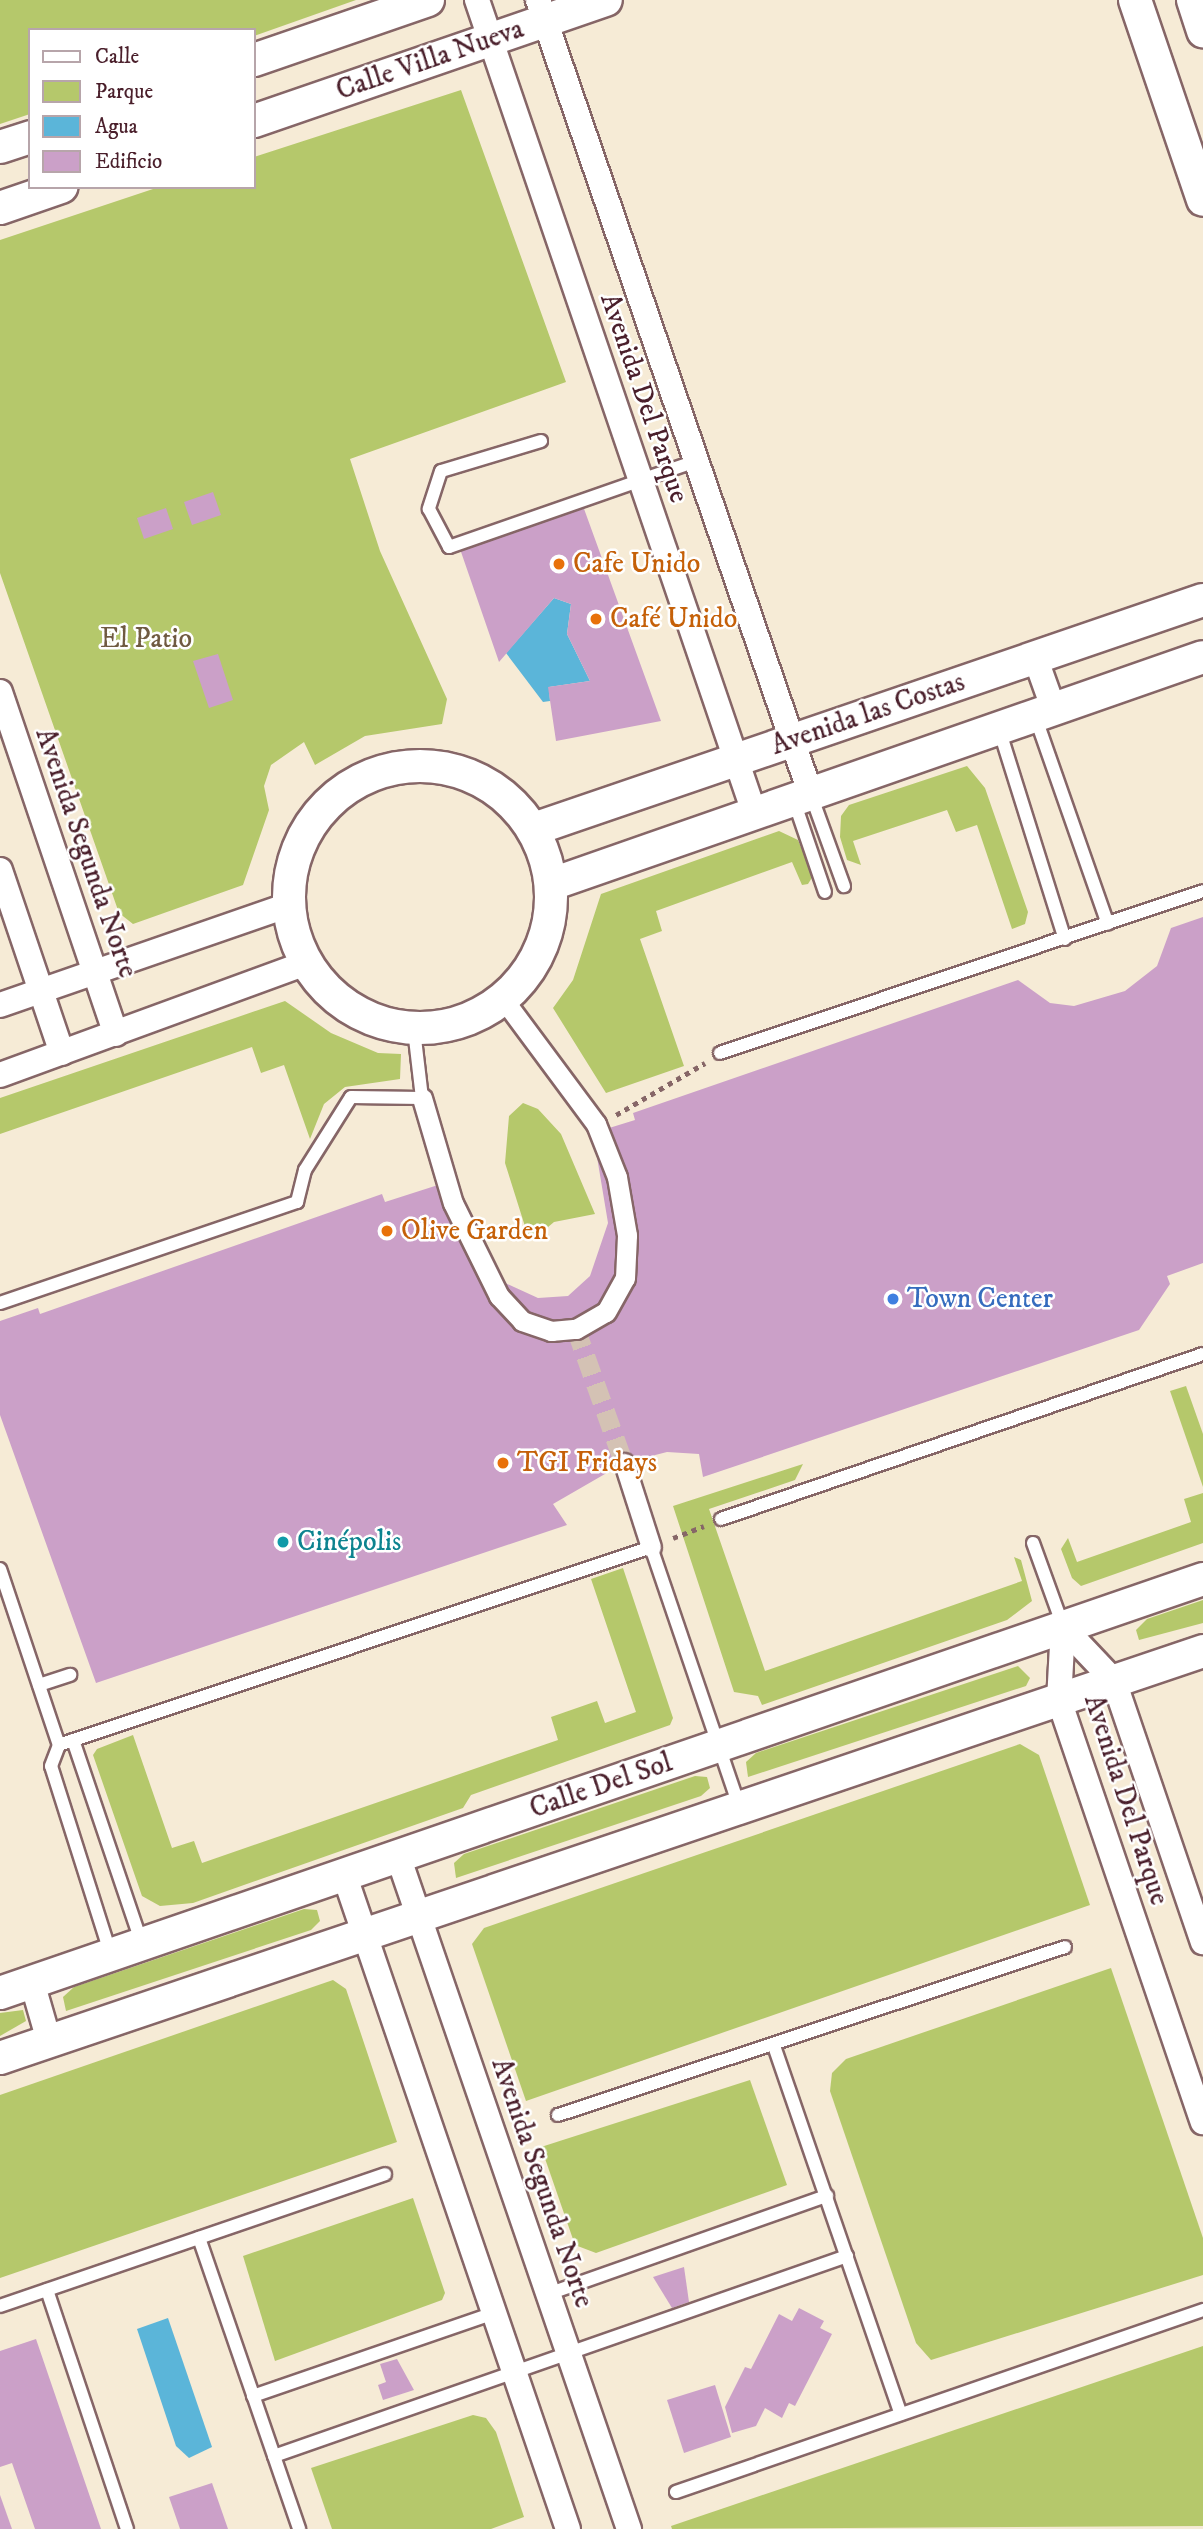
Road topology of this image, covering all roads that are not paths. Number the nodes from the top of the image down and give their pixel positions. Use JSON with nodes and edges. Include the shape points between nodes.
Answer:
{"nodes":[{"id":1,"x":428,"y":0,"type":"edge"},
{"id":2,"x":477,"y":0,"type":"edge"},
{"id":3,"x":606,"y":0,"type":"edge"},
{"id":4,"x":1135,"y":0,"type":"edge"},
{"id":5,"x":1192,"y":0,"type":"edge"},
{"id":6,"x":541,"y":10,"type":"edge"},
{"id":7,"x":1203,"y":31,"type":"edge"},
{"id":8,"x":491,"y":39,"type":"junction"},
{"id":9,"x":256,"y":59,"type":"edge"},
{"id":10,"x":256,"y":120,"type":"edge"},
{"id":11,"x":28,"y":138,"type":"edge"},
{"id":12,"x":0,"y":147,"type":"edge"},
{"id":13,"x":55,"y":189,"type":"edge"},
{"id":14,"x":1203,"y":200,"type":"edge"},
{"id":15,"x":0,"y":208,"type":"edge"},
{"id":16,"x":541,"y":441,"type":"dead end"},
{"id":17,"x":696,"y":461,"type":"junction"},
{"id":18,"x":642,"y":483,"type":"junction"},
{"id":19,"x":1203,"y":600,"type":"edge"},
{"id":20,"x":1035,"y":657,"type":"junction"},
{"id":21,"x":1203,"y":657,"type":"edge"},
{"id":22,"x":0,"y":692,"type":"edge"},
{"id":23,"x":1044,"y":713,"type":"junction"},
{"id":24,"x":999,"y":728,"type":"junction"},
{"id":25,"x":790,"y":740,"type":"junction"},
{"id":26,"x":736,"y":759,"type":"junction"},
{"id":27,"x":802,"y":798,"type":"junction"},
{"id":28,"x":755,"y":814,"type":"junction"},
{"id":29,"x":534,"y":829,"type":"junction"},
{"id":30,"x":0,"y":870,"type":"edge"},
{"id":31,"x":552,"y":884,"type":"junction"},
{"id":32,"x":844,"y":886,"type":"dead end"},
{"id":33,"x":1203,"y":891,"type":"edge"},
{"id":34,"x":825,"y":892,"type":"dead end"},
{"id":35,"x":289,"y":905,"type":"junction"},
{"id":36,"x":1108,"y":924,"type":"junction"},
{"id":37,"x":1065,"y":939,"type":"junction"},
{"id":38,"x":306,"y":963,"type":"junction"},
{"id":39,"x":96,"y":972,"type":"junction"},
{"id":40,"x":41,"y":991,"type":"junction"},
{"id":41,"x":504,"y":1000,"type":"junction"},
{"id":42,"x":0,"y":1005,"type":"edge"},
{"id":43,"x":414,"y":1030,"type":"junction"},
{"id":44,"x":116,"y":1034,"type":"junction"},
{"id":45,"x":62,"y":1053,"type":"junction"},
{"id":46,"x":720,"y":1053,"type":"road end"},
{"id":47,"x":0,"y":1075,"type":"edge"},
{"id":48,"x":422,"y":1098,"type":"junction"},
{"id":49,"x":0,"y":1303,"type":"edge"},
{"id":50,"x":1203,"y":1354,"type":"edge"},
{"id":51,"x":624,"y":1463,"type":"tunnel mouth"},
{"id":52,"x":721,"y":1519,"type":"road end"},
{"id":53,"x":1033,"y":1543,"type":"dead end"},
{"id":54,"x":651,"y":1547,"type":"junction"},
{"id":55,"x":0,"y":1569,"type":"edge"},
{"id":56,"x":1203,"y":1579,"type":"edge"},
{"id":57,"x":1063,"y":1627,"type":"junction"},
{"id":58,"x":1203,"y":1651,"type":"edge"},
{"id":59,"x":70,"y":1675,"type":"dead end"},
{"id":60,"x":1114,"y":1681,"type":"junction"},
{"id":61,"x":39,"y":1685,"type":"junction"},
{"id":62,"x":1059,"y":1700,"type":"junction"},
{"id":63,"x":73,"y":1740,"type":"junction"},
{"id":64,"x":59,"y":1745,"type":"junction"},
{"id":65,"x":719,"y":1746,"type":"junction"},
{"id":66,"x":739,"y":1808,"type":"junction"},
{"id":67,"x":398,"y":1856,"type":"junction"},
{"id":68,"x":344,"y":1874,"type":"junction"},
{"id":69,"x":419,"y":1916,"type":"junction"},
{"id":70,"x":364,"y":1934,"type":"junction"},
{"id":71,"x":1203,"y":1942,"type":"edge"},
{"id":72,"x":142,"y":1944,"type":"junction"},
{"id":73,"x":1065,"y":1947,"type":"dead end"},
{"id":74,"x":111,"y":1955,"type":"junction"},
{"id":75,"x":32,"y":1982,"type":"junction"},
{"id":76,"x":0,"y":1993,"type":"edge"},
{"id":77,"x":49,"y":2041,"type":"junction"},
{"id":78,"x":774,"y":2046,"type":"junction"},
{"id":79,"x":0,"y":2058,"type":"edge"},
{"id":80,"x":558,"y":2115,"type":"dead end"},
{"id":81,"x":1203,"y":2122,"type":"edge"},
{"id":82,"x":385,"y":2174,"type":"dead end"},
{"id":83,"x":827,"y":2196,"type":"junction"},
{"id":84,"x":199,"y":2238,"type":"junction"},
{"id":85,"x":847,"y":2256,"type":"junction"},
{"id":86,"x":47,"y":2290,"type":"junction"},
{"id":87,"x":548,"y":2294,"type":"junction"},
{"id":88,"x":0,"y":2306,"type":"edge"},
{"id":89,"x":1203,"y":2311,"type":"edge"},
{"id":90,"x":494,"y":2313,"type":"junction"},
{"id":91,"x":568,"y":2354,"type":"junction"},
{"id":92,"x":515,"y":2373,"type":"junction"},
{"id":93,"x":253,"y":2396,"type":"junction"},
{"id":94,"x":901,"y":2414,"type":"junction"},
{"id":95,"x":274,"y":2456,"type":"junction"},
{"id":96,"x":676,"y":2492,"type":"dead end"},
{"id":97,"x":127,"y":2529,"type":"edge"},
{"id":98,"x":299,"y":2529,"type":"edge"},
{"id":99,"x":568,"y":2529,"type":"edge"},
{"id":100,"x":629,"y":2529,"type":"edge"}],
"edges":[{"from":1,"to":9,"type":"street","name":"Calle Villa Nueva"},
{"from":2,"to":8,"type":"street","name":"Avenida Del Parque"},
{"from":3,"to":6,"type":"street","name":"Calle Villa Nueva"},
{"from":4,"to":14,"type":"street"},
{"from":5,"to":7,"type":"street"},
{"from":6,"to":8,"type":"street","name":"Calle Villa Nueva"},
{"from":6,"to":17,"type":"street","name":"Avenida Del Parque"},
{"from":8,"to":10,"type":"street","name":"Calle Villa Nueva"},
{"from":8,"to":18,"type":"street","name":"Avenida Del Parque"},
{"from":11,"to":12,"type":"street"},
{"from":13,"to":15,"type":"street"},
{"from":16,"to":18,"type":"lane","via":[[441,471],[429,509],[449,547]]},
{"from":17,"to":18,"type":"lane"},
{"from":17,"to":25,"type":"street","name":"Avenida Del Parque"},
{"from":18,"to":26,"type":"street","name":"Avenida Del Parque"},
{"from":19,"to":20,"type":"street","name":"Avenida las Costas"},
{"from":20,"to":23,"type":"street"},
{"from":20,"to":25,"type":"street","name":"Avenida las Costas"},
{"from":21,"to":23,"type":"street","name":"Avenida las Costas"},
{"from":22,"to":39,"type":"street","name":"Avenida Segunda Norte"},
{"from":23,"to":24,"type":"street","name":"Avenida las Costas"},
{"from":23,"to":36,"type":"lane"},
{"from":24,"to":27,"type":"street","name":"Avenida las Costas"},
{"from":24,"to":37,"type":"lane"},
{"from":25,"to":26,"type":"street","name":"Avenida las Costas"},
{"from":25,"to":27,"type":"street","name":"Avenida Del Parque"},
{"from":26,"to":28,"type":"street","name":"Avenida Del Parque"},
{"from":26,"to":29,"type":"street","name":"Avenida las Costas"},
{"from":27,"to":28,"type":"street","name":"Avenida las Costas"},
{"from":27,"to":32,"type":"lane"},
{"from":27,"to":34,"type":"lane"},
{"from":28,"to":31,"type":"street","name":"Avenida las Costas"},
{"from":29,"to":31,"type":"street"},
{"from":29,"to":35,"type":"street","via":[[505,796],[467,773],[425,764],[381,770],[342,790],[312,821],[293,861]]},
{"from":30,"to":40,"type":"street"},
{"from":31,"to":41,"type":"street","via":[[549,925],[533,967]]},
{"from":33,"to":36,"type":"lane"},
{"from":35,"to":38,"type":"street"},
{"from":35,"to":39,"type":"street"},
{"from":36,"to":37,"type":"lane"},
{"from":37,"to":46,"type":"lane"},
{"from":38,"to":43,"type":"street","via":[[343,1003],[371,1020]]},
{"from":38,"to":44,"type":"street"},
{"from":39,"to":40,"type":"street"},
{"from":39,"to":44,"type":"street","name":"Avenida Segunda Norte"},
{"from":40,"to":42,"type":"street"},
{"from":40,"to":45,"type":"street"},
{"from":41,"to":43,"type":"street","via":[[446,1028]]},
{"from":41,"to":48,"type":"street","via":[[596,1124],[617,1177],[628,1236],[625,1278],[606,1312],[576,1329],[551,1331],[522,1321],[475,1257]]},
{"from":43,"to":48,"type":"lane"},
{"from":44,"to":45,"type":"street"},
{"from":45,"to":47,"type":"street"},
{"from":48,"to":49,"type":"lane","via":[[351,1097],[305,1170],[297,1202]]},
{"from":50,"to":52,"type":"lane"},
{"from":51,"to":54,"type":"street"},
{"from":53,"to":57,"type":"lane"},
{"from":54,"to":63,"type":"lane"},
{"from":54,"to":65,"type":"lane"},
{"from":55,"to":61,"type":"lane"},
{"from":56,"to":57,"type":"street","name":"Calle Del Sol"},
{"from":57,"to":60,"type":"street","name":"Avenida Del Parque"},
{"from":57,"to":62,"type":"street","name":"Avenida Del Parque"},
{"from":57,"to":65,"type":"street","name":"Calle Del Sol"},
{"from":58,"to":60,"type":"street"},
{"from":59,"to":61,"type":"lane"},
{"from":60,"to":62,"type":"street"},
{"from":60,"to":71,"type":"street","name":"Avenida Del Parque"},
{"from":61,"to":64,"type":"lane"},
{"from":62,"to":66,"type":"street"},
{"from":62,"to":81,"type":"street","name":"Avenida Del Parque"},
{"from":63,"to":64,"type":"lane"},
{"from":63,"to":72,"type":"lane"},
{"from":64,"to":74,"type":"lane","via":[[51,1766]]},
{"from":65,"to":66,"type":"lane"},
{"from":65,"to":67,"type":"street","name":"Calle Del Sol"},
{"from":66,"to":69,"type":"street"},
{"from":67,"to":68,"type":"street","name":"Calle Del Sol"},
{"from":67,"to":69,"type":"street","name":"Avenida Segunda Norte"},
{"from":68,"to":70,"type":"street"},
{"from":68,"to":72,"type":"street","name":"Calle Del Sol"},
{"from":69,"to":70,"type":"street"},
{"from":69,"to":87,"type":"street","name":"Avenida Segunda Norte"},
{"from":70,"to":77,"type":"street"},
{"from":70,"to":90,"type":"street"},
{"from":72,"to":74,"type":"street","name":"Calle Del Sol"},
{"from":73,"to":78,"type":"lane"},
{"from":74,"to":75,"type":"street","name":"Calle Del Sol"},
{"from":75,"to":76,"type":"street","name":"Calle Del Sol"},
{"from":75,"to":77,"type":"street"},
{"from":77,"to":79,"type":"street"},
{"from":78,"to":80,"type":"lane"},
{"from":78,"to":83,"type":"lane"},
{"from":82,"to":84,"type":"lane"},
{"from":83,"to":85,"type":"lane"},
{"from":83,"to":87,"type":"lane"},
{"from":84,"to":86,"type":"lane"},
{"from":84,"to":93,"type":"lane"},
{"from":85,"to":91,"type":"lane"},
{"from":85,"to":94,"type":"lane"},
{"from":86,"to":88,"type":"lane"},
{"from":86,"to":97,"type":"lane"},
{"from":87,"to":91,"type":"street","name":"Avenida Segunda Norte"},
{"from":89,"to":94,"type":"lane"},
{"from":90,"to":92,"type":"street"},
{"from":90,"to":93,"type":"lane"},
{"from":91,"to":92,"type":"lane"},
{"from":91,"to":100,"type":"street","name":"Avenida Segunda Norte"},
{"from":92,"to":95,"type":"lane"},
{"from":92,"to":99,"type":"street"},
{"from":93,"to":95,"type":"lane"},
{"from":94,"to":96,"type":"lane"},
{"from":95,"to":98,"type":"lane"}]}
